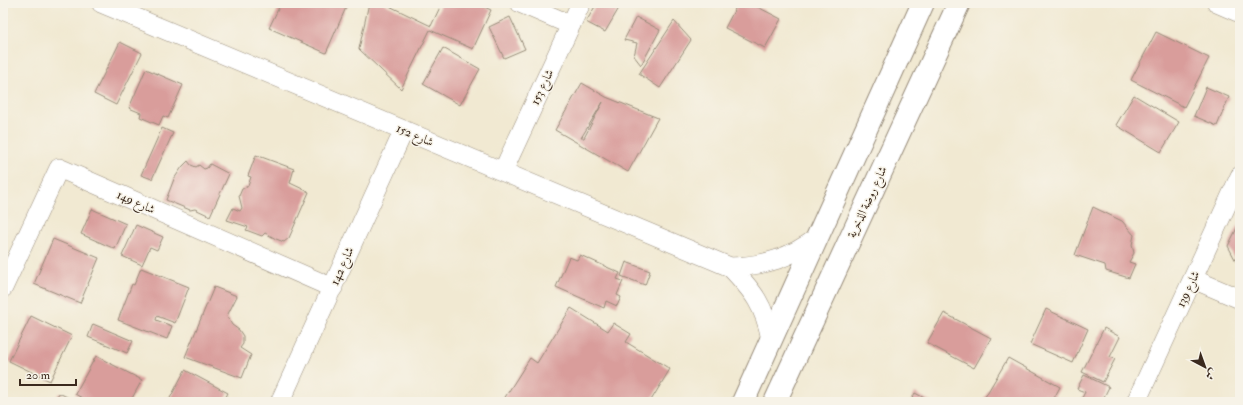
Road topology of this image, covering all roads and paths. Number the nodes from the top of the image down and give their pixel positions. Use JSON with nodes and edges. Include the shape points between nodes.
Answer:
{"nodes":[{"id":1,"x":101,"y":3,"type":"edge"},
{"id":2,"x":520,"y":3,"type":"edge"},
{"id":3,"x":581,"y":3,"type":"edge"},
{"id":4,"x":923,"y":3,"type":"edge"},
{"id":5,"x":959,"y":3,"type":"edge"},
{"id":6,"x":1217,"y":3,"type":"edge"},
{"id":7,"x":130,"y":8,"type":"edge"},
{"id":8,"x":1240,"y":13,"type":"edge"},
{"id":9,"x":571,"y":25,"type":"junction"},
{"id":10,"x":404,"y":130,"type":"junction"},
{"id":11,"x":503,"y":171,"type":"junction"},
{"id":12,"x":1240,"y":176,"type":"edge"},
{"id":13,"x":818,"y":237,"type":"junction"},
{"id":14,"x":730,"y":267,"type":"junction"},
{"id":15,"x":1193,"y":279,"type":"junction"},
{"id":16,"x":3,"y":288,"type":"edge"},
{"id":17,"x":333,"y":288,"type":"junction"},
{"id":18,"x":1240,"y":299,"type":"edge"},
{"id":19,"x":771,"y":340,"type":"junction"},
{"id":20,"x":280,"y":402,"type":"edge"},
{"id":21,"x":743,"y":402,"type":"edge"},
{"id":22,"x":775,"y":402,"type":"edge"},
{"id":23,"x":1136,"y":402,"type":"edge"}],
"edges":[{"from":1,"to":7,"type":"street","name":"شارع 152"},
{"from":2,"to":9,"type":"street"},
{"from":3,"to":9,"type":"street","name":"شارع 153"},
{"from":4,"to":13,"type":"street"},
{"from":5,"to":22,"type":"street","name":"شارع روضة الذخرية"},
{"from":6,"to":8,"type":"street"},
{"from":7,"to":10,"type":"street","name":"شارع 152"},
{"from":9,"to":11,"type":"street","name":"شارع 153"},
{"from":10,"to":11,"type":"street","name":"شارع 152"},
{"from":10,"to":17,"type":"street","name":"شارع 142"},
{"from":11,"to":14,"type":"street","name":"شارع 152"},
{"from":12,"to":15,"type":"street","name":"شارع 139"},
{"from":13,"to":14,"type":"street","name":"شارع 152","via":[[805,247],[777,260],[762,265]]},
{"from":13,"to":19,"type":"street"},
{"from":14,"to":19,"type":"street","name":"شارع 152","via":[[754,293],[762,307]]},
{"from":15,"to":18,"type":"street"},
{"from":15,"to":23,"type":"street","name":"شارع 139"},
{"from":16,"to":17,"type":"street","name":"شارع 149","via":[[59,168]]},
{"from":17,"to":20,"type":"street","name":"شارع 142"},
{"from":19,"to":21,"type":"street"}]}
